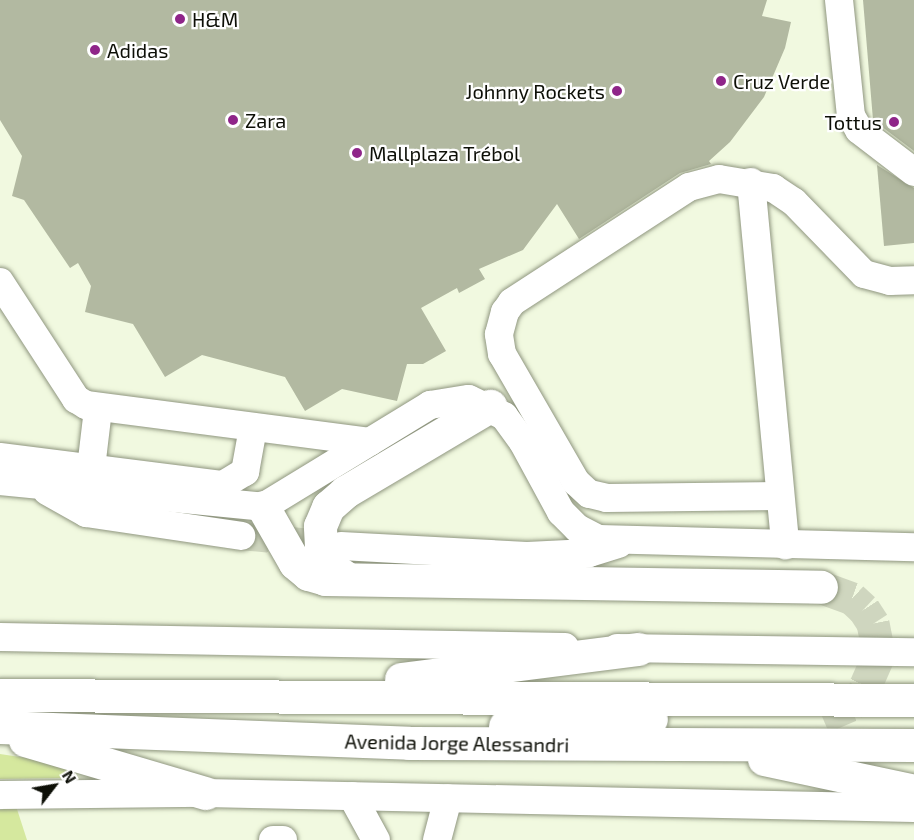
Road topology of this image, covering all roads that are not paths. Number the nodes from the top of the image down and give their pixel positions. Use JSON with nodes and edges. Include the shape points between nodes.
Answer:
{"nodes":[{"id":1,"x":839,"y":0,"type":"edge"},
{"id":2,"x":914,"y":172,"type":"edge"},
{"id":3,"x":751,"y":182,"type":"junction"},
{"id":4,"x":914,"y":280,"type":"edge"},
{"id":5,"x":0,"y":282,"type":"edge"},
{"id":6,"x":490,"y":406,"type":"junction"},
{"id":7,"x":98,"y":409,"type":"junction"},
{"id":8,"x":253,"y":428,"type":"junction"},
{"id":9,"x":369,"y":442,"type":"junction"},
{"id":10,"x":0,"y":457,"type":"edge"},
{"id":11,"x":91,"y":468,"type":"junction"},
{"id":12,"x":0,"y":481,"type":"edge"},
{"id":13,"x":40,"y":486,"type":"junction"},
{"id":14,"x":780,"y":496,"type":"junction"},
{"id":15,"x":263,"y":507,"type":"junction"},
{"id":16,"x":241,"y":536,"type":"tunnel mouth"},
{"id":17,"x":624,"y":542,"type":"junction"},
{"id":18,"x":785,"y":545,"type":"junction"},
{"id":19,"x":341,"y":546,"type":"tunnel mouth"},
{"id":20,"x":914,"y":547,"type":"edge"},
{"id":21,"x":348,"y":579,"type":"junction"},
{"id":22,"x":821,"y":587,"type":"tunnel mouth"},
{"id":23,"x":0,"y":637,"type":"edge"},
{"id":24,"x":638,"y":649,"type":"junction"},
{"id":25,"x":914,"y":652,"type":"edge"},
{"id":26,"x":0,"y":695,"type":"edge"},
{"id":27,"x":271,"y":696,"type":"junction"},
{"id":28,"x":914,"y":700,"type":"edge"},
{"id":29,"x":822,"y":717,"type":"tunnel mouth"},
{"id":30,"x":0,"y":727,"type":"edge"},
{"id":31,"x":0,"y":733,"type":"edge"},
{"id":32,"x":409,"y":743,"type":"junction"},
{"id":33,"x":914,"y":745,"type":"edge"},
{"id":34,"x":710,"y":747,"type":"junction"},
{"id":35,"x":914,"y":791,"type":"edge"},
{"id":36,"x":205,"y":793,"type":"junction"},
{"id":37,"x":0,"y":795,"type":"edge"},
{"id":38,"x":352,"y":796,"type":"junction"},
{"id":39,"x":448,"y":798,"type":"junction"},
{"id":40,"x":914,"y":808,"type":"edge"},
{"id":41,"x":273,"y":840,"type":"edge"},
{"id":42,"x":283,"y":840,"type":"edge"},
{"id":43,"x":376,"y":840,"type":"edge"},
{"id":44,"x":437,"y":840,"type":"edge"}],
"edges":[{"from":1,"to":2,"type":"street","via":[[851,116],[859,130]]},
{"from":3,"to":4,"type":"street","via":[[773,188],[794,202],[864,274],[890,281]]},
{"from":3,"to":14,"type":"street"},
{"from":3,"to":14,"type":"street","via":[[719,179],[689,187],[512,302],[500,324],[499,344],[576,482],[589,494],[607,498]]},
{"from":5,"to":7,"type":"street","via":[[76,399]]},
{"from":6,"to":9,"type":"street","via":[[469,399],[443,400]]},
{"from":6,"to":17,"type":"street","via":[[514,428],[568,521],[599,539]]},
{"from":6,"to":21,"type":"highway","via":[[345,492],[328,507],[320,526],[321,547],[333,569]]},
{"from":7,"to":8,"type":"street"},
{"from":7,"to":11,"type":"street"},
{"from":8,"to":9,"type":"street"},
{"from":8,"to":11,"type":"street","via":[[245,472],[232,483]]},
{"from":9,"to":15,"type":"street"},
{"from":10,"to":11,"type":"street"},
{"from":12,"to":13,"type":"street"},
{"from":13,"to":15,"type":"street"},
{"from":13,"to":16,"type":"street","via":[[86,513]]},
{"from":14,"to":18,"type":"street"},
{"from":15,"to":21,"type":"highway","via":[[301,569],[316,577]]},
{"from":17,"to":18,"type":"street"},
{"from":17,"to":19,"type":"street","via":[[589,553],[527,556]]},
{"from":18,"to":20,"type":"street"},
{"from":21,"to":22,"type":"highway"},
{"from":23,"to":24,"type":"street"},
{"from":24,"to":25,"type":"street"},
{"from":24,"to":27,"type":"highway"},
{"from":26,"to":27,"type":"highway"},
{"from":27,"to":28,"type":"highway"},
{"from":29,"to":32,"type":"highway","via":[[561,721],[496,727]]},
{"from":30,"to":32,"type":"highway","name":"Avenida Jorge Alessandri"},
{"from":31,"to":36,"type":"highway"},
{"from":32,"to":34,"type":"highway","name":"Avenida Jorge Alessandri"},
{"from":33,"to":34,"type":"highway","name":"Avenida Jorge Alessandri"},
{"from":34,"to":35,"type":"highway"},
{"from":36,"to":37,"type":"street"},
{"from":36,"to":38,"type":"street"},
{"from":38,"to":39,"type":"street"},
{"from":38,"to":43,"type":"street"},
{"from":39,"to":40,"type":"street"},
{"from":39,"to":44,"type":"street"},
{"from":41,"to":42,"type":"street"}]}
